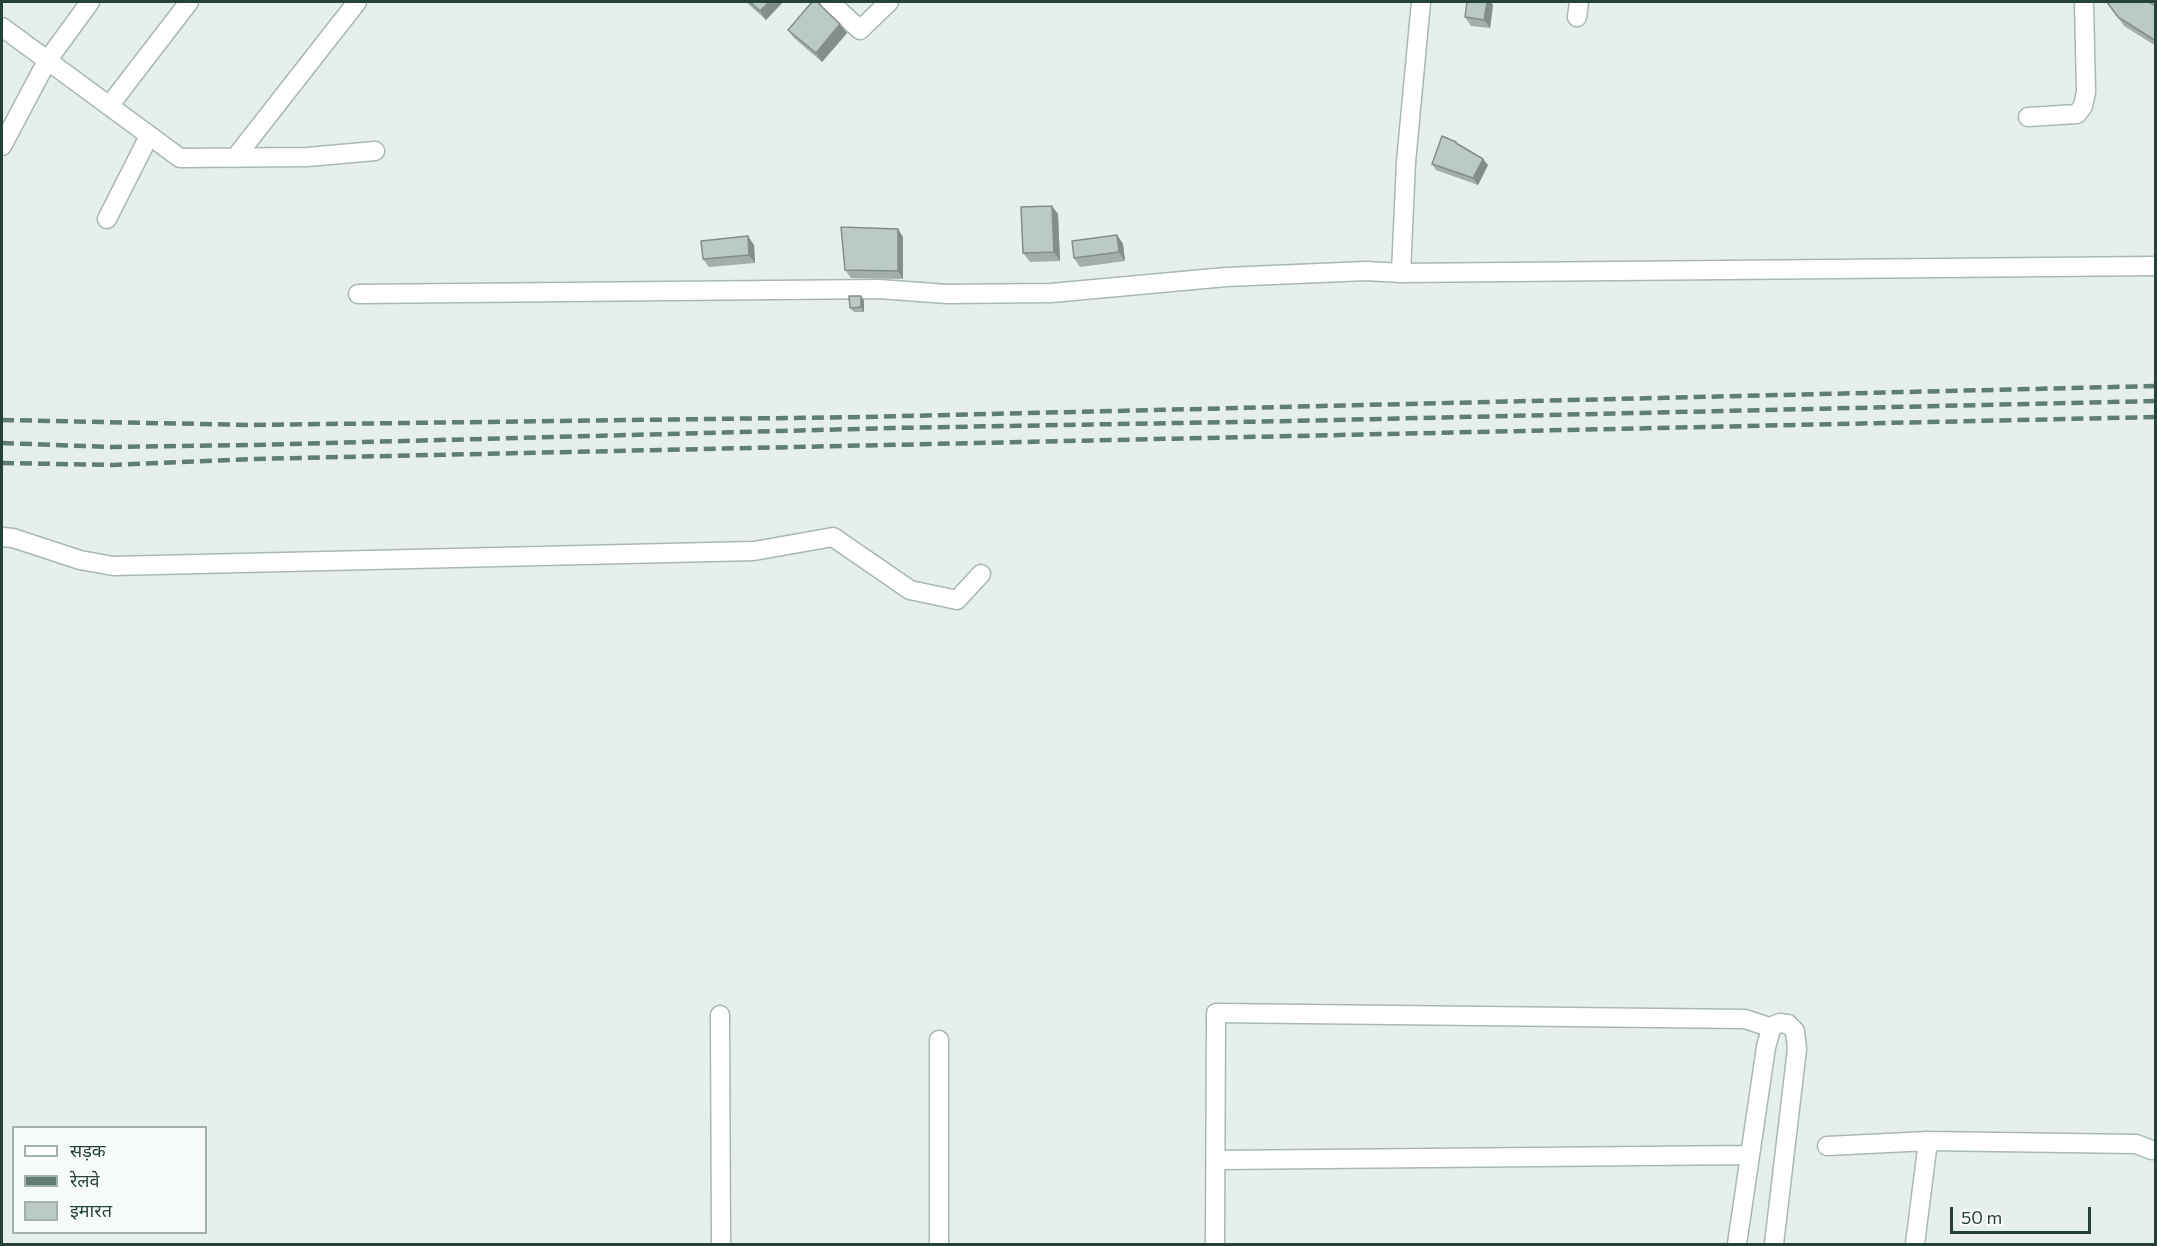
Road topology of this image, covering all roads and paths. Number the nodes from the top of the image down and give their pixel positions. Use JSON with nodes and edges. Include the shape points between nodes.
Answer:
{"nodes":[{"id":1,"x":90,"y":2,"type":"edge"},
{"id":2,"x":189,"y":2,"type":"edge"},
{"id":3,"x":357,"y":2,"type":"edge"},
{"id":4,"x":830,"y":2,"type":"edge"},
{"id":5,"x":889,"y":2,"type":"edge"},
{"id":6,"x":1421,"y":2,"type":"edge"},
{"id":7,"x":2084,"y":2,"type":"edge"},
{"id":8,"x":2,"y":27,"type":"edge"},
{"id":9,"x":47,"y":61,"type":"junction"},
{"id":10,"x":109,"y":106,"type":"junction"},
{"id":11,"x":2028,"y":117,"type":"dead end"},
{"id":12,"x":149,"y":136,"type":"junction"},
{"id":13,"x":2,"y":146,"type":"edge"},
{"id":14,"x":375,"y":151,"type":"dead end"},
{"id":15,"x":235,"y":158,"type":"junction"},
{"id":16,"x":106,"y":219,"type":"dead end"},
{"id":17,"x":2156,"y":267,"type":"edge"},
{"id":18,"x":1401,"y":273,"type":"junction"},
{"id":19,"x":357,"y":294,"type":"dead end"},
{"id":20,"x":2,"y":537,"type":"edge"},
{"id":21,"x":981,"y":574,"type":"dead end"},
{"id":22,"x":720,"y":1015,"type":"dead end"},
{"id":23,"x":1772,"y":1028,"type":"junction"},
{"id":24,"x":939,"y":1040,"type":"dead end"},
{"id":25,"x":1928,"y":1141,"type":"junction"},
{"id":26,"x":1827,"y":1146,"type":"dead end"},
{"id":27,"x":2152,"y":1150,"type":"dead end"},
{"id":28,"x":1749,"y":1155,"type":"junction"},
{"id":29,"x":1216,"y":1160,"type":"junction"},
{"id":30,"x":721,"y":1245,"type":"edge"},
{"id":31,"x":939,"y":1245,"type":"edge"},
{"id":32,"x":1215,"y":1245,"type":"edge"},
{"id":33,"x":1737,"y":1245,"type":"edge"},
{"id":34,"x":1774,"y":1245,"type":"edge"},
{"id":35,"x":1915,"y":1245,"type":"edge"}],
"edges":[{"from":1,"to":9,"type":"street"},
{"from":2,"to":10,"type":"street"},
{"from":3,"to":15,"type":"street"},
{"from":4,"to":5,"type":"street","via":[[860,30]]},
{"from":6,"to":18,"type":"street","via":[[1406,162]]},
{"from":7,"to":11,"type":"street","via":[[2083,106],[2077,114]]},
{"from":8,"to":9,"type":"street"},
{"from":9,"to":10,"type":"street"},
{"from":9,"to":13,"type":"street"},
{"from":10,"to":12,"type":"street"},
{"from":12,"to":15,"type":"street","via":[[180,158]]},
{"from":12,"to":16,"type":"street"},
{"from":14,"to":15,"type":"street","via":[[307,158]]},
{"from":17,"to":18,"type":"street"},
{"from":18,"to":19,"type":"street","via":[[1226,277],[1051,293],[947,294],[879,289]]},
{"from":20,"to":21,"type":"street","via":[[113,566],[754,551],[832,537],[910,590],[957,600]]},
{"from":22,"to":30,"type":"street"},
{"from":23,"to":28,"type":"street"},
{"from":23,"to":29,"type":"street","via":[[1744,1019],[1216,1013]]},
{"from":23,"to":34,"type":"street","via":[[1788,1024],[1795,1031],[1797,1049]]},
{"from":24,"to":31,"type":"street"},
{"from":25,"to":26,"type":"street"},
{"from":25,"to":27,"type":"street","via":[[2136,1144]]},
{"from":25,"to":35,"type":"street"},
{"from":28,"to":29,"type":"street"},
{"from":28,"to":33,"type":"street"},
{"from":29,"to":32,"type":"street"}]}
